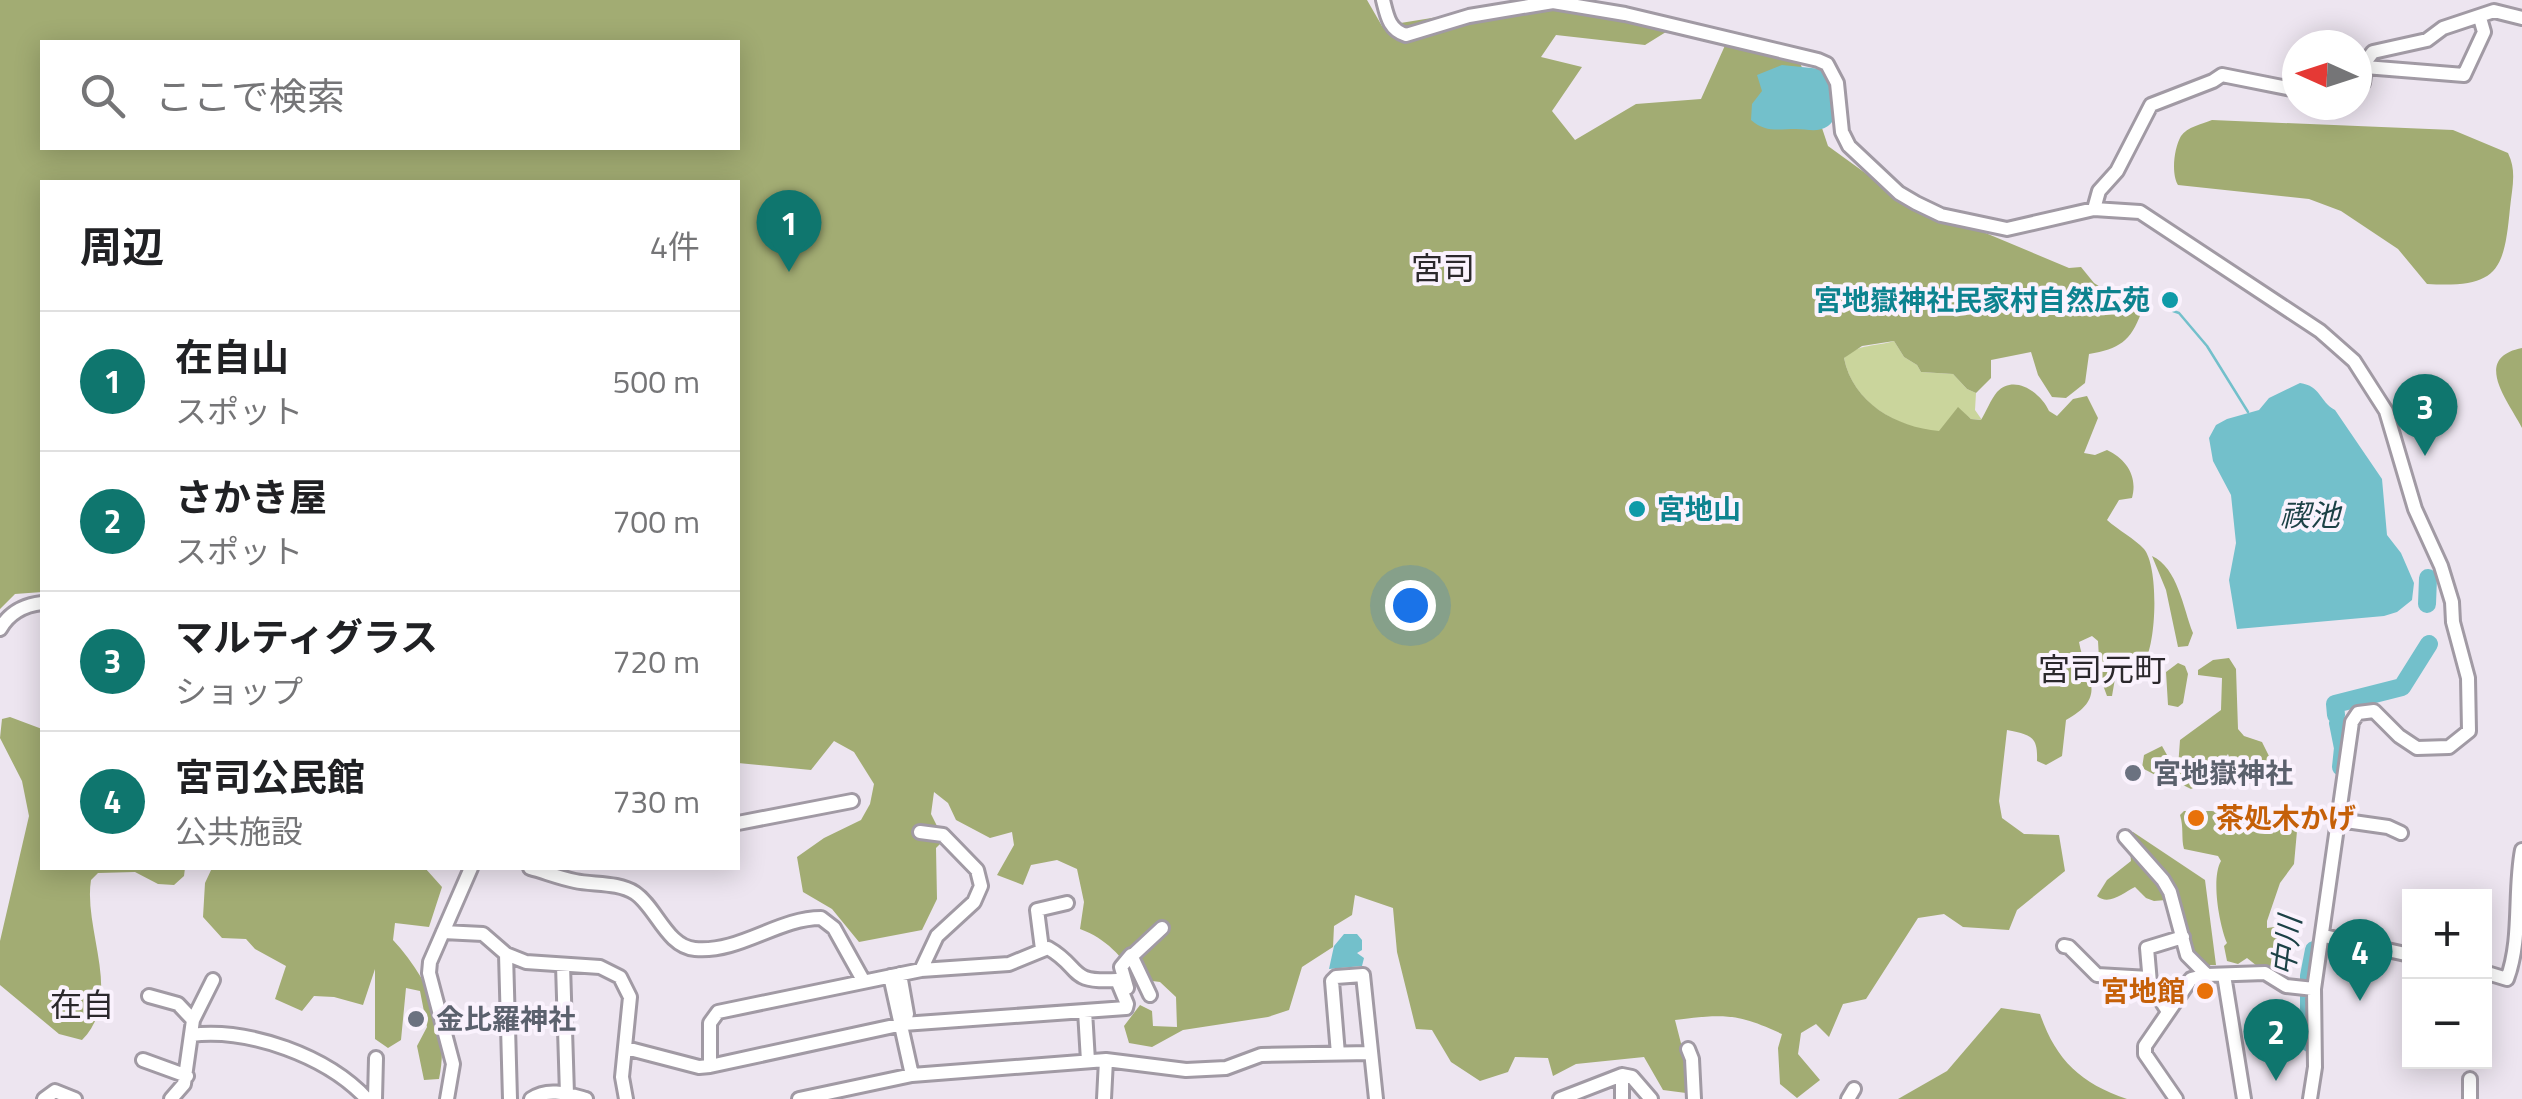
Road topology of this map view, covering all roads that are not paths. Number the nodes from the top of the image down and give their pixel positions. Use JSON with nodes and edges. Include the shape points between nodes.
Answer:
{"nodes":[{"id":1,"x":1383,"y":0,"type":"edge"},
{"id":2,"x":2480,"y":18,"type":"junction"},
{"id":3,"x":2522,"y":18,"type":"edge"},
{"id":4,"x":2372,"y":53,"type":"edge"},
{"id":5,"x":2372,"y":68,"type":"edge"},
{"id":6,"x":2282,"y":87,"type":"edge"},
{"id":7,"x":2094,"y":209,"type":"junction"},
{"id":8,"x":40,"y":604,"type":"edge"},
{"id":9,"x":0,"y":629,"type":"edge"},
{"id":10,"x":852,"y":801,"type":"dead end"},
{"id":11,"x":2339,"y":820,"type":"junction"},
{"id":12,"x":740,"y":822,"type":"edge"},
{"id":13,"x":920,"y":832,"type":"dead end"},
{"id":14,"x":2401,"y":833,"type":"dead end"},
{"id":15,"x":2125,"y":837,"type":"dead end"},
{"id":16,"x":2522,"y":850,"type":"edge"},
{"id":17,"x":470,"y":870,"type":"edge"},
{"id":18,"x":566,"y":873,"type":"edge"},
{"id":19,"x":1067,"y":904,"type":"dead end"},
{"id":20,"x":1162,"y":928,"type":"dead end"},
{"id":21,"x":443,"y":932,"type":"junction"},
{"id":22,"x":2324,"y":936,"type":"junction"},
{"id":23,"x":2183,"y":937,"type":"junction"},
{"id":24,"x":2064,"y":946,"type":"dead end"},
{"id":25,"x":1042,"y":949,"type":"junction"},
{"id":26,"x":2518,"y":950,"type":"edge"},
{"id":27,"x":2402,"y":953,"type":"edge"},
{"id":28,"x":506,"y":954,"type":"junction"},
{"id":29,"x":1133,"y":956,"type":"junction"},
{"id":30,"x":563,"y":965,"type":"junction"},
{"id":31,"x":920,"y":970,"type":"junction"},
{"id":32,"x":2492,"y":974,"type":"edge"},
{"id":33,"x":895,"y":975,"type":"junction"},
{"id":34,"x":2207,"y":975,"type":"junction"},
{"id":35,"x":2224,"y":975,"type":"junction"},
{"id":36,"x":2149,"y":978,"type":"junction"},
{"id":37,"x":213,"y":980,"type":"dead end"},
{"id":38,"x":864,"y":980,"type":"junction"},
{"id":39,"x":2314,"y":990,"type":"junction"},
{"id":40,"x":1150,"y":994,"type":"dead end"},
{"id":41,"x":148,"y":996,"type":"dead end"},
{"id":42,"x":1127,"y":1004,"type":"junction"},
{"id":43,"x":2167,"y":1010,"type":"junction"},
{"id":44,"x":1085,"y":1011,"type":"junction"},
{"id":45,"x":194,"y":1020,"type":"junction"},
{"id":46,"x":903,"y":1024,"type":"junction"},
{"id":47,"x":192,"y":1035,"type":"junction"},
{"id":48,"x":626,"y":1048,"type":"junction"},
{"id":49,"x":1688,"y":1049,"type":"dead end"},
{"id":50,"x":1370,"y":1053,"type":"junction"},
{"id":51,"x":1338,"y":1054,"type":"junction"},
{"id":52,"x":376,"y":1058,"type":"dead end"},
{"id":53,"x":143,"y":1060,"type":"dead end"},
{"id":54,"x":1106,"y":1060,"type":"junction"},
{"id":55,"x":1088,"y":1062,"type":"junction"},
{"id":56,"x":710,"y":1066,"type":"junction"},
{"id":57,"x":912,"y":1075,"type":"junction"},
{"id":58,"x":1622,"y":1075,"type":"junction"},
{"id":59,"x":186,"y":1076,"type":"junction"},
{"id":60,"x":2470,"y":1079,"type":"dead end"},
{"id":61,"x":567,"y":1094,"type":"junction"},
{"id":62,"x":44,"y":1099,"type":"edge"},
{"id":63,"x":75,"y":1099,"type":"edge"},
{"id":64,"x":170,"y":1099,"type":"edge"},
{"id":65,"x":367,"y":1099,"type":"edge"},
{"id":66,"x":375,"y":1099,"type":"edge"},
{"id":67,"x":447,"y":1099,"type":"edge"},
{"id":68,"x":510,"y":1099,"type":"edge"},
{"id":69,"x":531,"y":1099,"type":"edge"},
{"id":70,"x":586,"y":1099,"type":"edge"},
{"id":71,"x":626,"y":1099,"type":"edge"},
{"id":72,"x":799,"y":1099,"type":"edge"},
{"id":73,"x":1104,"y":1099,"type":"edge"},
{"id":74,"x":1376,"y":1099,"type":"edge"},
{"id":75,"x":1560,"y":1099,"type":"edge"},
{"id":76,"x":1622,"y":1099,"type":"edge"},
{"id":77,"x":1652,"y":1099,"type":"edge"},
{"id":78,"x":1694,"y":1099,"type":"edge"},
{"id":79,"x":2176,"y":1099,"type":"edge"},
{"id":80,"x":2244,"y":1099,"type":"edge"},
{"id":81,"x":2310,"y":1099,"type":"edge"},
{"id":82,"x":2470,"y":1099,"type":"edge"}],
"edges":[{"from":1,"to":7,"type":"street","via":[[1392,26],[1406,35],[1553,2],[1818,60],[1837,82],[1849,146],[1916,203],[2007,229]]},
{"from":2,"to":3,"type":"street","via":[[2494,11]]},
{"from":2,"to":4,"type":"street"},
{"from":2,"to":5,"type":"street","via":[[2484,32],[2464,75]]},
{"from":6,"to":7,"type":"street","via":[[2222,75],[2151,105]]},
{"from":7,"to":11,"type":"street","via":[[2140,212],[2267,294],[2354,361],[2386,411],[2410,496],[2452,602],[2468,678],[2469,731],[2449,747],[2427,750],[2409,744],[2374,711],[2358,713]]},
{"from":8,"to":9,"type":"street","via":[[6,618]]},
{"from":10,"to":12,"type":"street"},
{"from":11,"to":14,"type":"street"},
{"from":11,"to":22,"type":"street"},
{"from":13,"to":31,"type":"street","via":[[943,835],[978,870],[981,886],[974,902],[937,936]]},
{"from":15,"to":23,"type":"street","via":[[2170,892]]},
{"from":16,"to":26,"type":"street"},
{"from":17,"to":21,"type":"street"},
{"from":18,"to":38,"type":"street","via":[[629,890],[688,948],[733,944],[821,918]]},
{"from":19,"to":25,"type":"street","via":[[1037,910]]},
{"from":20,"to":29,"type":"street"},
{"from":21,"to":28,"type":"street","via":[[483,934]]},
{"from":21,"to":67,"type":"street","via":[[429,974],[453,1064]]},
{"from":22,"to":27,"type":"street"},
{"from":22,"to":39,"type":"street"},
{"from":23,"to":34,"type":"street","via":[[2188,955]]},
{"from":23,"to":36,"type":"street","via":[[2147,948]]},
{"from":24,"to":36,"type":"street","via":[[2098,976]]},
{"from":25,"to":31,"type":"street","via":[[1021,962]]},
{"from":25,"to":42,"type":"street","via":[[1054,950],[1079,978],[1118,980]]},
{"from":26,"to":32,"type":"street","via":[[2507,978]]},
{"from":28,"to":30,"type":"street"},
{"from":28,"to":68,"type":"street"},
{"from":29,"to":40,"type":"street"},
{"from":29,"to":42,"type":"street","via":[[1121,967],[1133,1003]]},
{"from":30,"to":48,"type":"street","via":[[600,967],[620,977],[630,998]]},
{"from":30,"to":61,"type":"street"},
{"from":31,"to":33,"type":"street"},
{"from":33,"to":38,"type":"street"},
{"from":33,"to":46,"type":"street","via":[[907,1014]]},
{"from":34,"to":35,"type":"street"},
{"from":34,"to":43,"type":"street","via":[[2191,979]]},
{"from":35,"to":39,"type":"street","via":[[2265,972],[2286,986]]},
{"from":35,"to":80,"type":"street"},
{"from":36,"to":43,"type":"street"},
{"from":37,"to":45,"type":"street"},
{"from":38,"to":56,"type":"street","via":[[718,1012],[710,1023]]},
{"from":39,"to":81,"type":"street"},
{"from":41,"to":45,"type":"street","via":[[178,1004]]},
{"from":42,"to":44,"type":"street"},
{"from":43,"to":79,"type":"street","via":[[2144,1054]]},
{"from":44,"to":46,"type":"street"},
{"from":44,"to":55,"type":"street"},
{"from":45,"to":47,"type":"street"},
{"from":46,"to":56,"type":"street"},
{"from":46,"to":57,"type":"street"},
{"from":47,"to":59,"type":"street"},
{"from":47,"to":65,"type":"street","via":[[254,1037],[338,1073]]},
{"from":48,"to":56,"type":"street"},
{"from":48,"to":71,"type":"street"},
{"from":49,"to":78,"type":"street"},
{"from":50,"to":51,"type":"street"},
{"from":50,"to":51,"type":"street","via":[[1364,975],[1332,981]]},
{"from":50,"to":74,"type":"street"},
{"from":51,"to":54,"type":"street","via":[[1262,1056],[1226,1068],[1186,1070]]},
{"from":52,"to":66,"type":"street"},
{"from":53,"to":59,"type":"street"},
{"from":54,"to":55,"type":"street"},
{"from":54,"to":73,"type":"street"},
{"from":55,"to":57,"type":"street"},
{"from":57,"to":72,"type":"street"},
{"from":58,"to":75,"type":"street"},
{"from":58,"to":76,"type":"street"},
{"from":58,"to":77,"type":"street"},
{"from":59,"to":64,"type":"street"},
{"from":60,"to":82,"type":"street"},
{"from":61,"to":69,"type":"street","via":[[540,1092]]},
{"from":61,"to":70,"type":"street"},
{"from":62,"to":63,"type":"street","via":[[55,1091]]}]}
